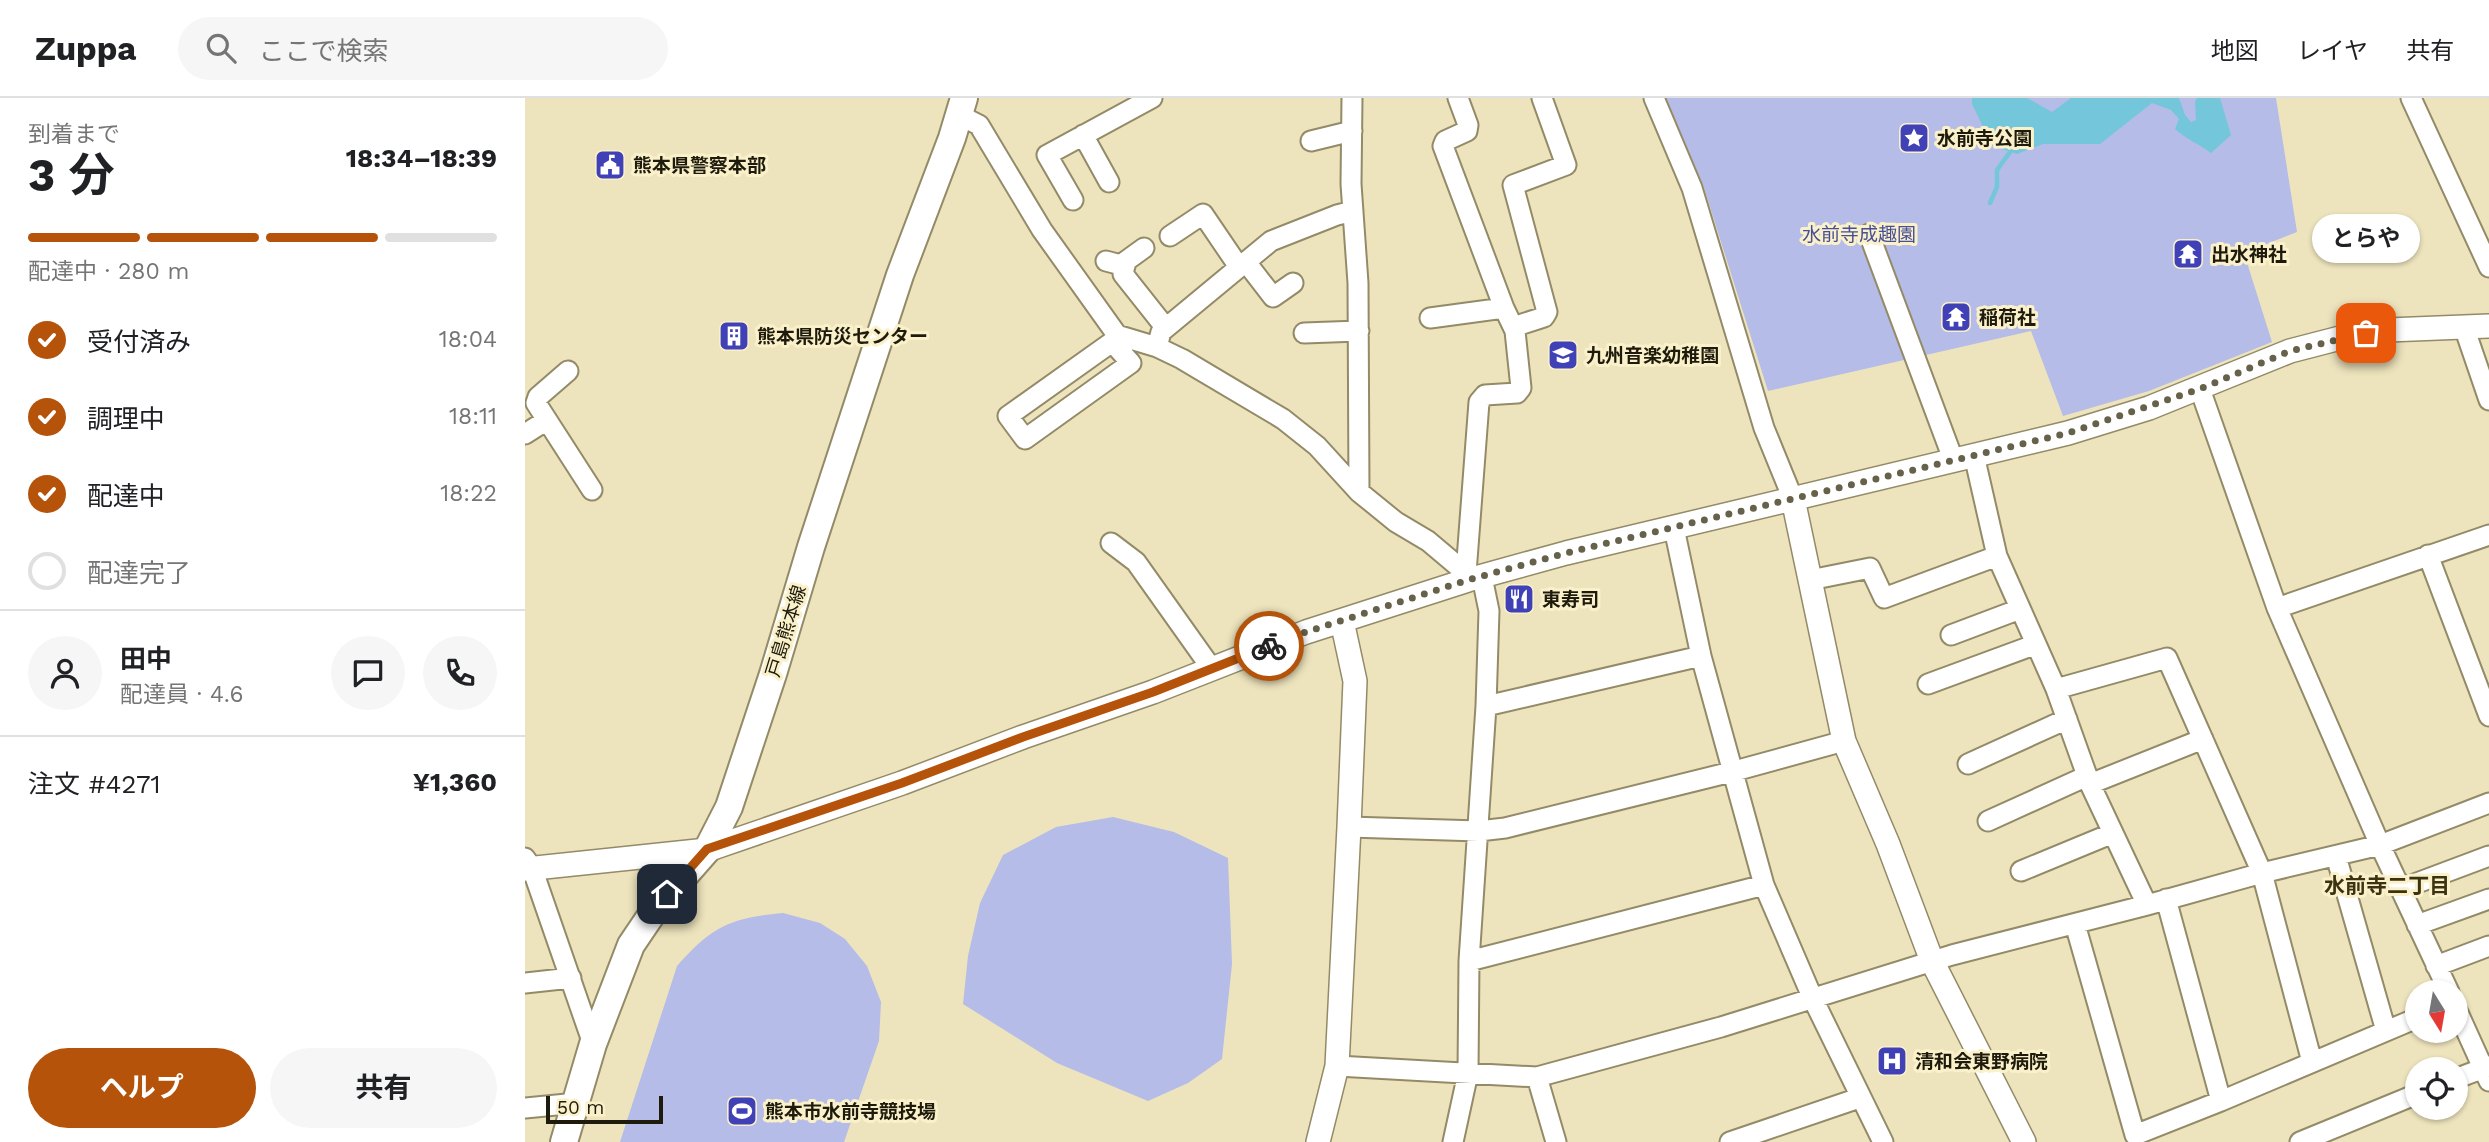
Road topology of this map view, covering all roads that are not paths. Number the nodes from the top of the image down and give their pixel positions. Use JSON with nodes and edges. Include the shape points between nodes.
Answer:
{"nodes":[{"id":1,"x":1152,"y":98,"type":"edge"},
{"id":2,"x":1352,"y":98,"type":"edge"},
{"id":3,"x":1458,"y":98,"type":"edge"},
{"id":4,"x":1542,"y":98,"type":"edge"},
{"id":5,"x":1654,"y":98,"type":"edge"},
{"id":6,"x":2411,"y":98,"type":"edge"},
{"id":7,"x":962,"y":106,"type":"edge"},
{"id":8,"x":1352,"y":131,"type":"junction"},
{"id":9,"x":1083,"y":135,"type":"junction"},
{"id":10,"x":1311,"y":141,"type":"dead end"},
{"id":11,"x":1109,"y":182,"type":"dead end"},
{"id":12,"x":1073,"y":200,"type":"dead end"},
{"id":13,"x":1353,"y":211,"type":"junction"},
{"id":14,"x":1868,"y":234,"type":"dead end"},
{"id":15,"x":1170,"y":236,"type":"dead end"},
{"id":16,"x":1144,"y":248,"type":"dead end"},
{"id":17,"x":1243,"y":265,"type":"junction"},
{"id":18,"x":2489,"y":267,"type":"edge"},
{"id":19,"x":1293,"y":283,"type":"dead end"},
{"id":20,"x":1504,"y":308,"type":"junction"},
{"id":21,"x":1430,"y":318,"type":"dead end"},
{"id":22,"x":2489,"y":326,"type":"edge"},
{"id":23,"x":1165,"y":327,"type":"junction"},
{"id":24,"x":1513,"y":327,"type":"junction"},
{"id":25,"x":2464,"y":327,"type":"junction"},
{"id":26,"x":1359,"y":331,"type":"junction"},
{"id":27,"x":1304,"y":332,"type":"dead end"},
{"id":28,"x":1157,"y":346,"type":"junction"},
{"id":29,"x":1132,"y":363,"type":"joint"},
{"id":30,"x":568,"y":371,"type":"dead end"},
{"id":31,"x":2200,"y":389,"type":"junction"},
{"id":32,"x":2489,"y":400,"type":"edge"},
{"id":33,"x":547,"y":420,"type":"junction"},
{"id":34,"x":525,"y":434,"type":"edge"},
{"id":35,"x":1963,"y":457,"type":"junction"},
{"id":36,"x":593,"y":490,"type":"dead end"},
{"id":37,"x":1359,"y":492,"type":"junction"},
{"id":38,"x":1793,"y":499,"type":"junction"},
{"id":39,"x":1674,"y":528,"type":"junction"},
{"id":40,"x":2489,"y":535,"type":"edge"},
{"id":41,"x":1111,"y":543,"type":"dead end"},
{"id":42,"x":2428,"y":555,"type":"junction"},
{"id":43,"x":1997,"y":556,"type":"junction"},
{"id":44,"x":1472,"y":576,"type":"junction"},
{"id":45,"x":1810,"y":580,"type":"junction"},
{"id":46,"x":2277,"y":608,"type":"junction"},
{"id":47,"x":2020,"y":610,"type":"junction"},
{"id":48,"x":1342,"y":621,"type":"junction"},
{"id":49,"x":1951,"y":635,"type":"dead end"},
{"id":50,"x":2034,"y":645,"type":"junction"},
{"id":51,"x":1701,"y":656,"type":"junction"},
{"id":52,"x":1212,"y":668,"type":"junction"},
{"id":53,"x":1929,"y":684,"type":"dead end"},
{"id":54,"x":2056,"y":689,"type":"junction"},
{"id":55,"x":1486,"y":706,"type":"junction"},
{"id":56,"x":2489,"y":716,"type":"edge"},
{"id":57,"x":2067,"y":719,"type":"junction"},
{"id":58,"x":2203,"y":739,"type":"junction"},
{"id":59,"x":1844,"y":741,"type":"junction"},
{"id":60,"x":1968,"y":764,"type":"dead end"},
{"id":61,"x":1731,"y":772,"type":"junction"},
{"id":62,"x":2088,"y":780,"type":"junction"},
{"id":63,"x":2489,"y":803,"type":"edge"},
{"id":64,"x":1988,"y":821,"type":"dead end"},
{"id":65,"x":1349,"y":827,"type":"junction"},
{"id":66,"x":1479,"y":831,"type":"junction"},
{"id":67,"x":2113,"y":833,"type":"junction"},
{"id":68,"x":2381,"y":845,"type":"junction"},
{"id":69,"x":707,"y":849,"type":"junction"},
{"id":70,"x":2336,"y":856,"type":"junction"},
{"id":71,"x":2489,"y":856,"type":"edge"},
{"id":72,"x":527,"y":865,"type":"edge"},
{"id":73,"x":2021,"y":871,"type":"dead end"},
{"id":74,"x":2262,"y":873,"type":"junction"},
{"id":75,"x":1764,"y":885,"type":"junction"},
{"id":76,"x":2400,"y":889,"type":"junction"},
{"id":77,"x":2166,"y":899,"type":"junction"},
{"id":78,"x":2489,"y":899,"type":"edge"},
{"id":79,"x":2147,"y":905,"type":"junction"},
{"id":80,"x":2075,"y":924,"type":"junction"},
{"id":81,"x":2417,"y":925,"type":"junction"},
{"id":82,"x":2489,"y":946,"type":"edge"},
{"id":83,"x":1469,"y":961,"type":"junction"},
{"id":84,"x":1932,"y":961,"type":"junction"},
{"id":85,"x":2436,"y":966,"type":"junction"},
{"id":86,"x":571,"y":978,"type":"junction"},
{"id":87,"x":2443,"y":980,"type":"edge"},
{"id":88,"x":525,"y":983,"type":"edge"},
{"id":89,"x":1813,"y":999,"type":"junction"},
{"id":90,"x":2405,"y":1023,"type":"edge"},
{"id":91,"x":2386,"y":1031,"type":"junction"},
{"id":92,"x":2468,"y":1033,"type":"edge"},
{"id":93,"x":593,"y":1044,"type":"junction"},
{"id":94,"x":2312,"y":1062,"type":"junction"},
{"id":95,"x":1338,"y":1066,"type":"junction"},
{"id":96,"x":2487,"y":1072,"type":"edge"},
{"id":97,"x":1468,"y":1073,"type":"junction"},
{"id":98,"x":2468,"y":1076,"type":"edge"},
{"id":99,"x":1537,"y":1077,"type":"junction"},
{"id":100,"x":1859,"y":1098,"type":"junction"},
{"id":101,"x":2405,"y":1099,"type":"edge"},
{"id":102,"x":2221,"y":1101,"type":"junction"},
{"id":103,"x":577,"y":1103,"type":"junction"},
{"id":104,"x":525,"y":1108,"type":"edge"},
{"id":105,"x":565,"y":1142,"type":"edge"},
{"id":106,"x":1318,"y":1142,"type":"edge"},
{"id":107,"x":1453,"y":1142,"type":"edge"},
{"id":108,"x":1556,"y":1142,"type":"edge"},
{"id":109,"x":1730,"y":1142,"type":"edge"},
{"id":110,"x":1883,"y":1142,"type":"edge"},
{"id":111,"x":2024,"y":1142,"type":"edge"},
{"id":112,"x":2301,"y":1142,"type":"edge"}],
"edges":[{"from":1,"to":9,"type":"street"},
{"from":2,"to":8,"type":"street"},
{"from":3,"to":20,"type":"street","via":[[1467,131],[1443,146]]},
{"from":4,"to":24,"type":"street","via":[[1566,165],[1513,185],[1547,312]]},
{"from":5,"to":38,"type":"street","via":[[1692,188],[1764,428]]},
{"from":6,"to":18,"type":"street"},
{"from":7,"to":28,"type":"street","via":[[1117,335]]},
{"from":7,"to":69,"type":"main road","name":"戸島熊本線","via":[[900,275],[733,794]]},
{"from":8,"to":10,"type":"street"},
{"from":8,"to":13,"type":"street"},
{"from":9,"to":11,"type":"street"},
{"from":9,"to":12,"type":"street","via":[[1047,155]]},
{"from":13,"to":17,"type":"street","via":[[1271,241]]},
{"from":13,"to":26,"type":"street"},
{"from":14,"to":35,"type":"street"},
{"from":15,"to":17,"type":"street","via":[[1203,214]]},
{"from":16,"to":23,"type":"street","via":[[1116,264]]},
{"from":17,"to":19,"type":"street","via":[[1273,296]]},
{"from":17,"to":23,"type":"street"},
{"from":20,"to":21,"type":"street"},
{"from":20,"to":24,"type":"street"},
{"from":22,"to":25,"type":"street"},
{"from":23,"to":28,"type":"street"},
{"from":24,"to":44,"type":"street","via":[[1521,388],[1517,393],[1485,395],[1479,402]]},
{"from":25,"to":31,"type":"street","via":[[2344,337],[2290,351]]},
{"from":25,"to":32,"type":"street"},
{"from":26,"to":27,"type":"street"},
{"from":26,"to":37,"type":"street"},
{"from":28,"to":37,"type":"street","via":[[1283,419],[1317,446]]},
{"from":29,"to":29,"type":"street","via":[[1025,439],[1008,416],[1112,342]]},
{"from":30,"to":33,"type":"street","via":[[538,397],[536,402]]},
{"from":31,"to":35,"type":"street","via":[[2068,433]]},
{"from":31,"to":46,"type":"street"},
{"from":33,"to":34,"type":"street"},
{"from":33,"to":36,"type":"street"},
{"from":35,"to":38,"type":"street"},
{"from":35,"to":43,"type":"street"},
{"from":37,"to":44,"type":"street"},
{"from":38,"to":39,"type":"street"},
{"from":38,"to":45,"type":"street"},
{"from":39,"to":44,"type":"street"},
{"from":39,"to":51,"type":"street"},
{"from":40,"to":42,"type":"street"},
{"from":41,"to":52,"type":"street","via":[[1136,562]]},
{"from":42,"to":46,"type":"street"},
{"from":42,"to":56,"type":"street"},
{"from":43,"to":45,"type":"street","via":[[1884,598],[1870,568]]},
{"from":43,"to":47,"type":"street"},
{"from":44,"to":48,"type":"street"},
{"from":44,"to":55,"type":"street","via":[[1489,611]]},
{"from":45,"to":59,"type":"street"},
{"from":46,"to":68,"type":"street"},
{"from":47,"to":49,"type":"street"},
{"from":47,"to":50,"type":"street"},
{"from":48,"to":52,"type":"street"},
{"from":48,"to":65,"type":"street","via":[[1355,681]]},
{"from":50,"to":53,"type":"street"},
{"from":50,"to":54,"type":"street"},
{"from":51,"to":55,"type":"street"},
{"from":51,"to":61,"type":"street"},
{"from":52,"to":69,"type":"street","via":[[902,783]]},
{"from":54,"to":57,"type":"street"},
{"from":54,"to":58,"type":"street","via":[[2167,658]]},
{"from":55,"to":66,"type":"street"},
{"from":57,"to":60,"type":"street"},
{"from":57,"to":62,"type":"street"},
{"from":58,"to":62,"type":"street"},
{"from":58,"to":74,"type":"street"},
{"from":59,"to":61,"type":"street"},
{"from":59,"to":84,"type":"street"},
{"from":61,"to":66,"type":"street"},
{"from":61,"to":75,"type":"street"},
{"from":62,"to":64,"type":"street"},
{"from":62,"to":67,"type":"street"},
{"from":63,"to":68,"type":"street"},
{"from":65,"to":66,"type":"street"},
{"from":65,"to":95,"type":"street"},
{"from":66,"to":83,"type":"street"},
{"from":67,"to":73,"type":"street"},
{"from":67,"to":79,"type":"street"},
{"from":68,"to":70,"type":"street"},
{"from":68,"to":76,"type":"street"},
{"from":69,"to":72,"type":"street"},
{"from":69,"to":93,"type":"main road","name":"戸島熊本線","via":[[631,945]]},
{"from":70,"to":74,"type":"street"},
{"from":70,"to":91,"type":"street"},
{"from":71,"to":76,"type":"street"},
{"from":72,"to":86,"type":"street"},
{"from":74,"to":77,"type":"street"},
{"from":74,"to":94,"type":"street"},
{"from":75,"to":83,"type":"street"},
{"from":75,"to":89,"type":"street"},
{"from":76,"to":81,"type":"street"},
{"from":77,"to":79,"type":"street"},
{"from":77,"to":102,"type":"street"},
{"from":78,"to":81,"type":"street"},
{"from":79,"to":80,"type":"street"},
{"from":80,"to":84,"type":"street"},
{"from":80,"to":102,"type":"street","via":[[2135,1135]]},
{"from":81,"to":85,"type":"street"},
{"from":82,"to":85,"type":"street"},
{"from":83,"to":97,"type":"street"},
{"from":84,"to":89,"type":"street"},
{"from":84,"to":111,"type":"street"},
{"from":85,"to":87,"type":"street"},
{"from":86,"to":88,"type":"street"},
{"from":86,"to":93,"type":"street"},
{"from":89,"to":99,"type":"street"},
{"from":89,"to":100,"type":"street"},
{"from":90,"to":91,"type":"street"},
{"from":91,"to":94,"type":"street"},
{"from":92,"to":96,"type":"street"},
{"from":93,"to":103,"type":"main road","name":"戸島熊本線"},
{"from":94,"to":102,"type":"street"},
{"from":95,"to":97,"type":"street"},
{"from":95,"to":106,"type":"street"},
{"from":96,"to":98,"type":"street"},
{"from":97,"to":99,"type":"street"},
{"from":97,"to":107,"type":"street"},
{"from":99,"to":108,"type":"street"},
{"from":100,"to":109,"type":"street"},
{"from":100,"to":110,"type":"street"},
{"from":101,"to":112,"type":"street"},
{"from":103,"to":104,"type":"street"},
{"from":103,"to":105,"type":"main road","name":"戸島熊本線"}]}
